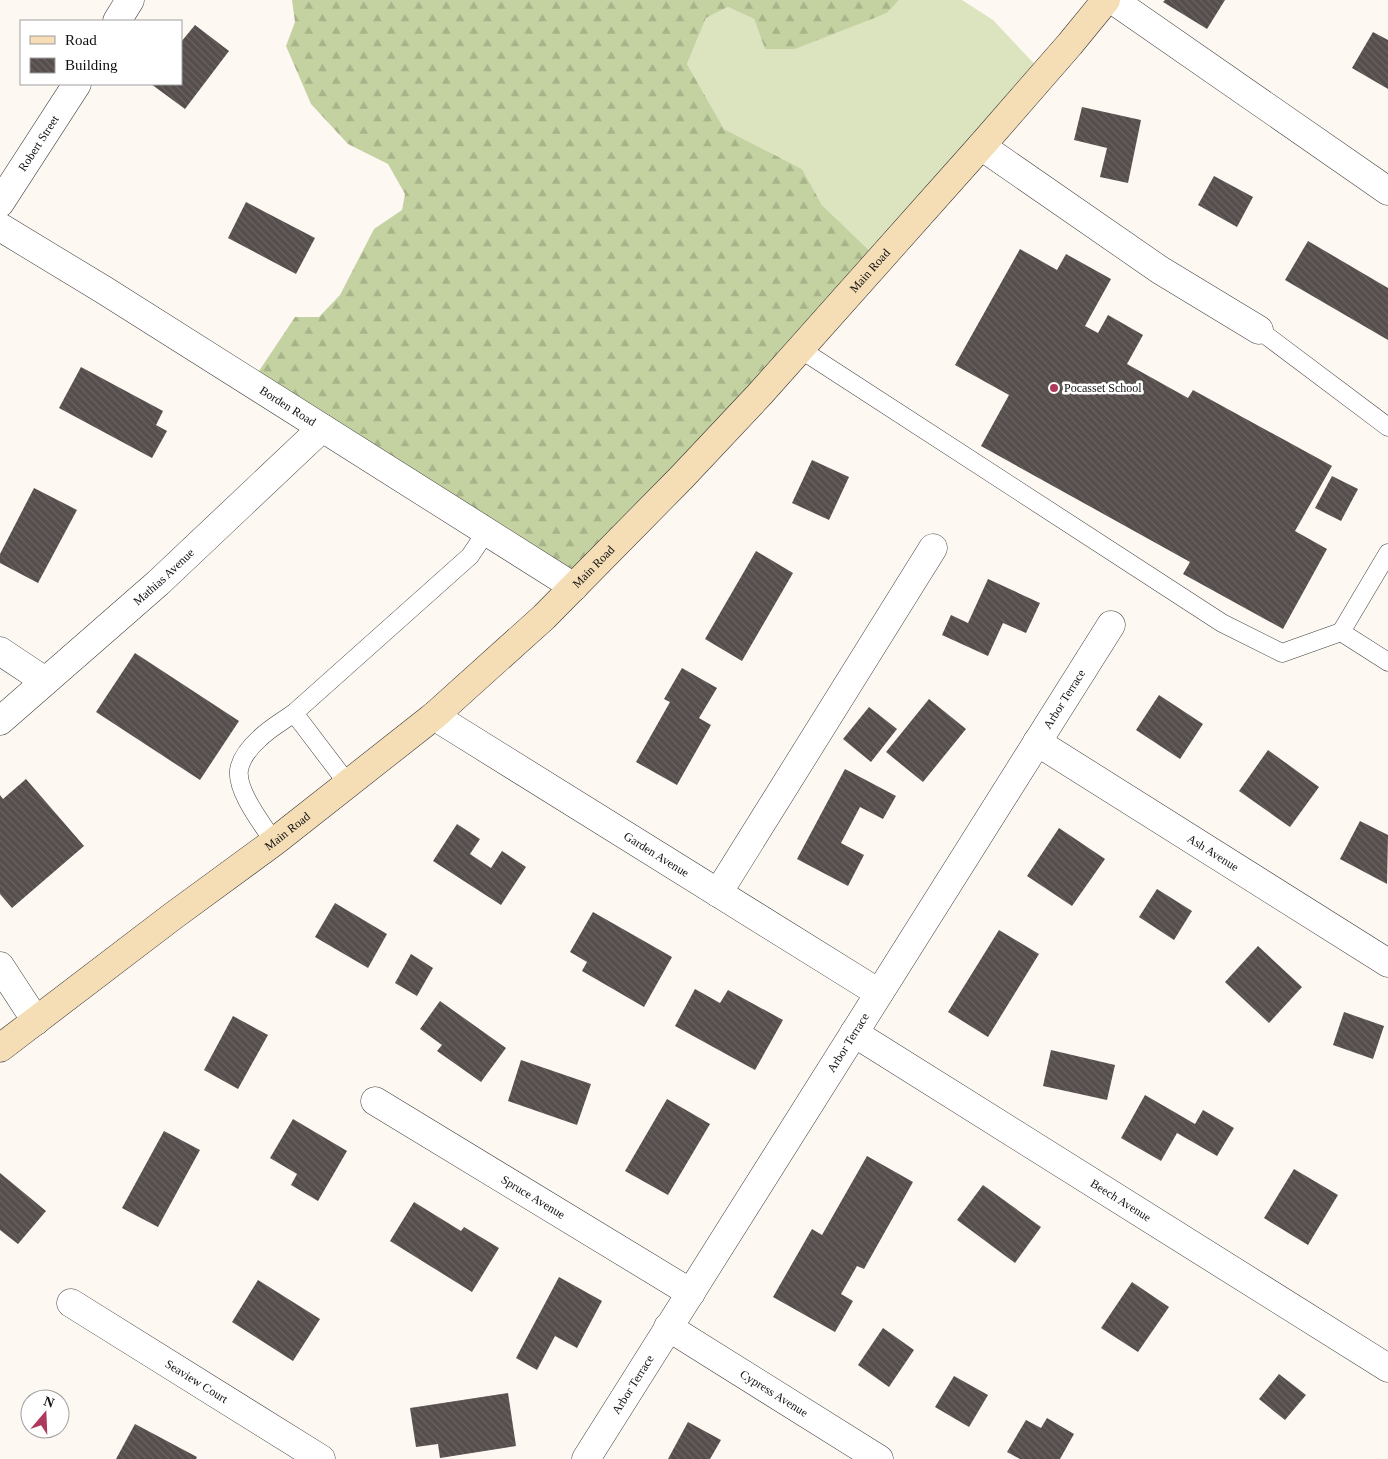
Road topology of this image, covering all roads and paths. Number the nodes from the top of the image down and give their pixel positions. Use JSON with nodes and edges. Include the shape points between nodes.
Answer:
{"nodes":[{"id":1,"x":130,"y":0,"type":"edge"},
{"id":2,"x":1106,"y":0,"type":"edge"},
{"id":3,"x":1113,"y":0,"type":"edge"},
{"id":4,"x":118,"y":20,"type":"edge"},
{"id":5,"x":76,"y":85,"type":"edge"},
{"id":6,"x":981,"y":146,"type":"junction"},
{"id":7,"x":1388,"y":191,"type":"edge"},
{"id":8,"x":0,"y":203,"type":"edge"},
{"id":9,"x":0,"y":227,"type":"edge"},
{"id":10,"x":1259,"y":330,"type":"joint"},
{"id":11,"x":800,"y":349,"type":"junction"},
{"id":12,"x":1388,"y":427,"type":"edge"},
{"id":13,"x":322,"y":428,"type":"junction"},
{"id":14,"x":486,"y":532,"type":"junction"},
{"id":15,"x":933,"y":548,"type":"dead end"},
{"id":16,"x":1388,"y":553,"type":"edge"},
{"id":17,"x":574,"y":587,"type":"junction"},
{"id":18,"x":1111,"y":624,"type":"dead end"},
{"id":19,"x":1341,"y":632,"type":"junction"},
{"id":20,"x":0,"y":651,"type":"edge"},
{"id":21,"x":1388,"y":662,"type":"edge"},
{"id":22,"x":45,"y":681,"type":"junction"},
{"id":23,"x":294,"y":713,"type":"junction"},
{"id":24,"x":434,"y":716,"type":"junction"},
{"id":25,"x":0,"y":721,"type":"edge"},
{"id":26,"x":1037,"y":742,"type":"junction"},
{"id":27,"x":348,"y":784,"type":"junction"},
{"id":28,"x":274,"y":842,"type":"junction"},
{"id":29,"x":718,"y":893,"type":"junction"},
{"id":30,"x":1388,"y":963,"type":"edge"},
{"id":31,"x":0,"y":966,"type":"edge"},
{"id":32,"x":879,"y":993,"type":"junction"},
{"id":33,"x":36,"y":1021,"type":"junction"},
{"id":34,"x":854,"y":1034,"type":"junction"},
{"id":35,"x":0,"y":1048,"type":"edge"},
{"id":36,"x":375,"y":1101,"type":"dead end"},
{"id":37,"x":691,"y":1293,"type":"junction"},
{"id":38,"x":71,"y":1303,"type":"dead end"},
{"id":39,"x":668,"y":1328,"type":"junction"},
{"id":40,"x":1388,"y":1368,"type":"edge"},
{"id":41,"x":321,"y":1459,"type":"edge"},
{"id":42,"x":586,"y":1459,"type":"edge"},
{"id":43,"x":879,"y":1459,"type":"edge"}],
"edges":[{"from":1,"to":4,"type":"street"},
{"from":2,"to":6,"type":"main road","name":"Main Road"},
{"from":3,"to":7,"type":"street"},
{"from":5,"to":8,"type":"street","name":"Robert Street"},
{"from":6,"to":10,"type":"street","via":[[1160,270]]},
{"from":6,"to":11,"type":"main road","name":"Main Road"},
{"from":9,"to":13,"type":"street","name":"Borden Road"},
{"from":10,"to":12,"type":"lane"},
{"from":11,"to":17,"type":"main road","name":"Main Road"},
{"from":11,"to":19,"type":"lane","via":[[1222,623],[1282,653]]},
{"from":13,"to":14,"type":"street","name":"Borden Road"},
{"from":13,"to":22,"type":"street","name":"Mathias Avenue","via":[[158,584]]},
{"from":14,"to":17,"type":"street","name":"Borden Road"},
{"from":14,"to":23,"type":"lane","via":[[470,556]]},
{"from":15,"to":29,"type":"street"},
{"from":16,"to":19,"type":"lane"},
{"from":17,"to":24,"type":"main road","name":"Main Road"},
{"from":18,"to":26,"type":"street","name":"Arbor Terrace"},
{"from":19,"to":21,"type":"lane"},
{"from":20,"to":22,"type":"street"},
{"from":22,"to":25,"type":"street","name":"Mathias Avenue"},
{"from":23,"to":27,"type":"lane"},
{"from":23,"to":28,"type":"lane","via":[[260,738],[245,755],[239,770],[248,801]]},
{"from":24,"to":27,"type":"main road","name":"Main Road"},
{"from":24,"to":29,"type":"street","name":"Garden Avenue"},
{"from":26,"to":30,"type":"street","name":"Ash Avenue"},
{"from":26,"to":32,"type":"street","name":"Arbor Terrace"},
{"from":27,"to":28,"type":"main road","name":"Main Road"},
{"from":28,"to":33,"type":"main road","name":"Main Road"},
{"from":29,"to":32,"type":"street","name":"Garden Avenue"},
{"from":31,"to":33,"type":"street"},
{"from":32,"to":34,"type":"street","name":"Arbor Terrace"},
{"from":33,"to":35,"type":"main road","name":"Main Road"},
{"from":34,"to":37,"type":"street","name":"Arbor Terrace"},
{"from":34,"to":40,"type":"street","name":"Beech Avenue"},
{"from":36,"to":37,"type":"street","name":"Spruce Avenue"},
{"from":37,"to":39,"type":"street","name":"Arbor Terrace"},
{"from":38,"to":41,"type":"street","name":"Seaview Court"},
{"from":39,"to":42,"type":"street","name":"Arbor Terrace"},
{"from":39,"to":43,"type":"street","name":"Cypress Avenue"}]}
